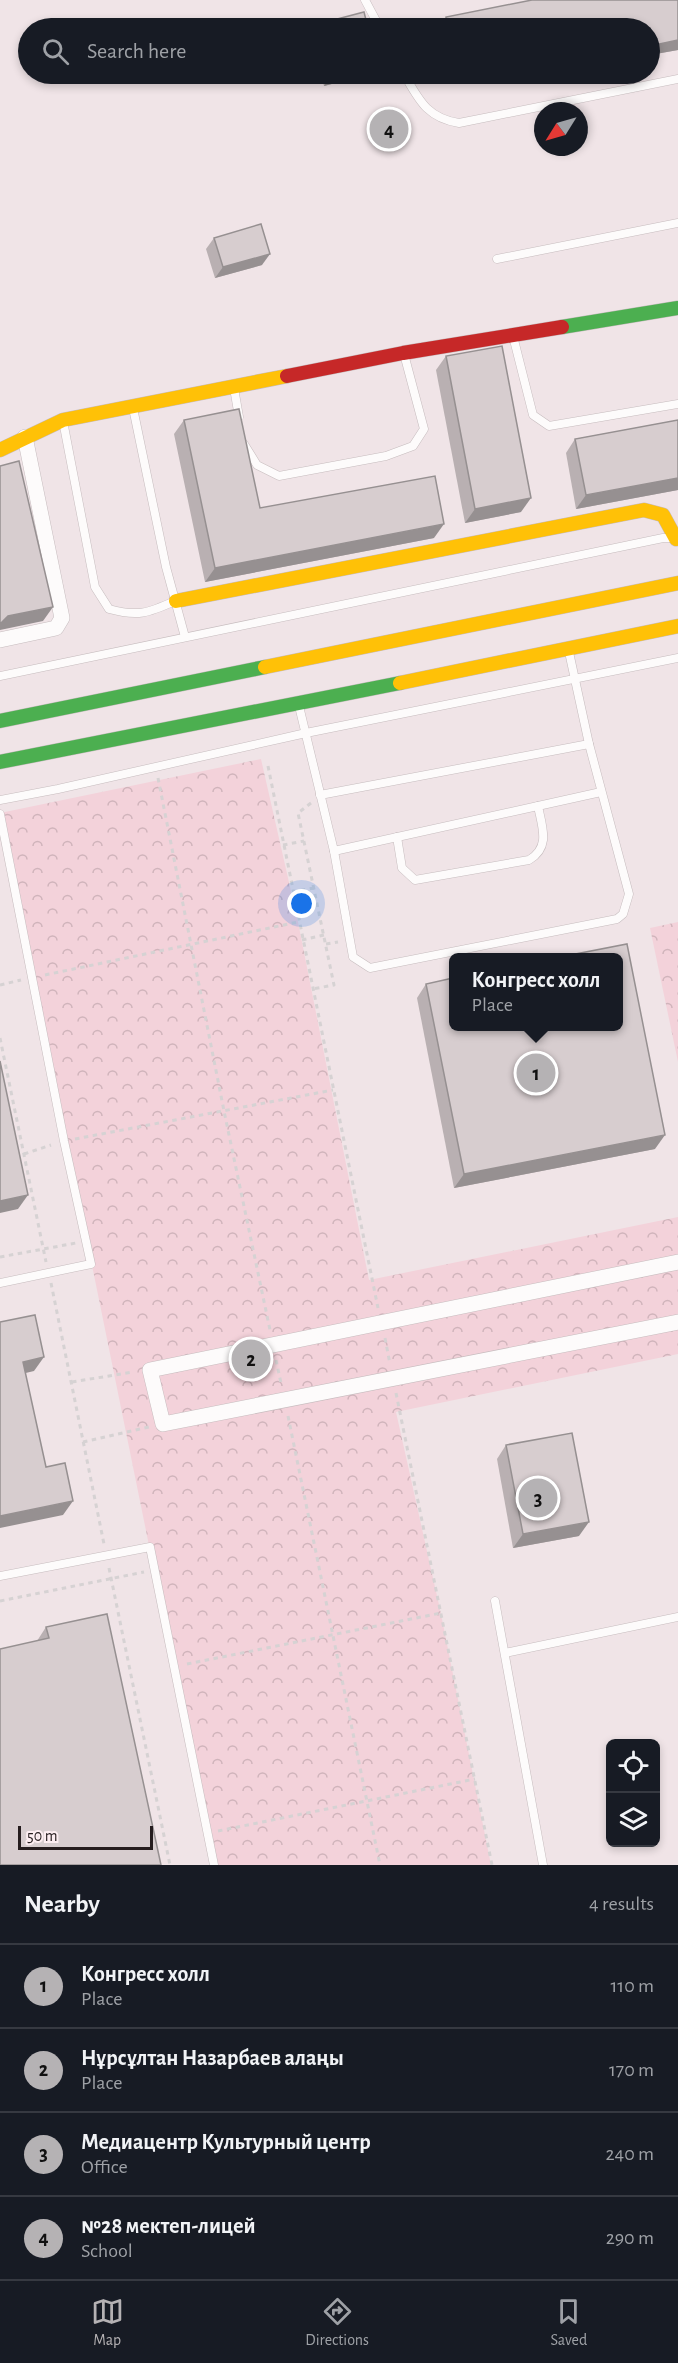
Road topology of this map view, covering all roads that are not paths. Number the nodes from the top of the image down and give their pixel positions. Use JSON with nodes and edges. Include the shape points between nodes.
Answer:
{"nodes":[{"id":1,"x":365,"y":0,"type":"edge"},
{"id":2,"x":375,"y":18,"type":"edge"},
{"id":3,"x":678,"y":79,"type":"edge"},
{"id":4,"x":660,"y":83,"type":"edge"},
{"id":5,"x":410,"y":84,"type":"edge"},
{"id":6,"x":653,"y":84,"type":"edge"},
{"id":7,"x":678,"y":222,"type":"edge"},
{"id":8,"x":497,"y":259,"type":"dead end"},
{"id":9,"x":678,"y":308,"type":"edge"},
{"id":10,"x":513,"y":335,"type":"junction"},
{"id":11,"x":403,"y":353,"type":"junction"},
{"id":12,"x":234,"y":387,"type":"junction"},
{"id":13,"x":678,"y":404,"type":"edge"},
{"id":14,"x":133,"y":406,"type":"junction"},
{"id":15,"x":63,"y":420,"type":"junction"},
{"id":16,"x":240,"y":421,"type":"edge"},
{"id":17,"x":242,"y":433,"type":"edge"},
{"id":18,"x":25,"y":437,"type":"junction"},
{"id":19,"x":0,"y":450,"type":"edge"},
{"id":20,"x":671,"y":513,"type":"edge"},
{"id":21,"x":677,"y":539,"type":"edge"},
{"id":22,"x":678,"y":583,"type":"edge"},
{"id":23,"x":176,"y":601,"type":"junction"},
{"id":24,"x":678,"y":626,"type":"edge"},
{"id":25,"x":185,"y":637,"type":"junction"},
{"id":26,"x":0,"y":640,"type":"edge"},
{"id":27,"x":569,"y":650,"type":"junction"},
{"id":28,"x":678,"y":658,"type":"edge"},
{"id":29,"x":0,"y":676,"type":"edge"},
{"id":30,"x":573,"y":680,"type":"junction"},
{"id":31,"x":298,"y":702,"type":"junction"},
{"id":32,"x":0,"y":721,"type":"edge"},
{"id":33,"x":306,"y":733,"type":"junction"},
{"id":34,"x":589,"y":744,"type":"junction"},
{"id":35,"x":0,"y":762,"type":"edge"},
{"id":36,"x":601,"y":792,"type":"junction"},
{"id":37,"x":320,"y":795,"type":"junction"},
{"id":38,"x":0,"y":800,"type":"edge"},
{"id":39,"x":538,"y":806,"type":"junction"},
{"id":40,"x":0,"y":814,"type":"edge"},
{"id":41,"x":398,"y":837,"type":"junction"},
{"id":42,"x":334,"y":850,"type":"junction"},
{"id":43,"x":678,"y":1262,"type":"edge"},
{"id":44,"x":0,"y":1283,"type":"edge"},
{"id":45,"x":678,"y":1322,"type":"edge"},
{"id":46,"x":0,"y":1576,"type":"edge"},
{"id":47,"x":495,"y":1601,"type":"dead end"},
{"id":48,"x":678,"y":1617,"type":"edge"},
{"id":49,"x":505,"y":1653,"type":"junction"},
{"id":50,"x":214,"y":1865,"type":"edge"},
{"id":51,"x":543,"y":1865,"type":"edge"}],
"edges":[{"from":1,"to":2,"type":"lane"},
{"from":3,"to":4,"type":"lane"},
{"from":5,"to":6,"type":"lane","via":[[426,109],[442,120],[459,123]]},
{"from":7,"to":8,"type":"lane"},
{"from":9,"to":10,"type":"street"},
{"from":10,"to":11,"type":"street"},
{"from":10,"to":13,"type":"lane","via":[[532,415],[549,426]]},
{"from":11,"to":12,"type":"street"},
{"from":11,"to":17,"type":"lane","via":[[424,429],[413,446],[386,456],[279,476],[257,465]]},
{"from":12,"to":14,"type":"street"},
{"from":12,"to":16,"type":"lane"},
{"from":14,"to":15,"type":"street"},
{"from":14,"to":23,"type":"lane"},
{"from":15,"to":18,"type":"street"},
{"from":15,"to":23,"type":"lane","via":[[95,588],[109,609],[131,615]]},
{"from":18,"to":19,"type":"street"},
{"from":18,"to":26,"type":"street","via":[[62,618],[56,628]]},
{"from":20,"to":21,"type":"street"},
{"from":20,"to":23,"type":"street","via":[[644,510]]},
{"from":21,"to":25,"type":"lane","via":[[663,538]]},
{"from":22,"to":32,"type":"street"},
{"from":23,"to":25,"type":"lane"},
{"from":24,"to":27,"type":"street"},
{"from":25,"to":29,"type":"lane"},
{"from":27,"to":30,"type":"lane"},
{"from":27,"to":31,"type":"street"},
{"from":28,"to":30,"type":"lane"},
{"from":30,"to":33,"type":"lane"},
{"from":30,"to":34,"type":"lane"},
{"from":31,"to":33,"type":"lane"},
{"from":31,"to":35,"type":"street"},
{"from":33,"to":37,"type":"lane"},
{"from":33,"to":38,"type":"lane"},
{"from":34,"to":36,"type":"lane"},
{"from":34,"to":37,"type":"lane"},
{"from":36,"to":39,"type":"lane"},
{"from":36,"to":42,"type":"lane","via":[[629,894],[623,914],[616,919],[370,968],[353,957]]},
{"from":37,"to":42,"type":"lane"},
{"from":39,"to":41,"type":"lane"},
{"from":39,"to":41,"type":"lane","via":[[545,840],[530,860],[415,880],[402,868]]},
{"from":40,"to":44,"type":"lane","via":[[63,1141],[91,1264]]},
{"from":41,"to":42,"type":"lane"},
{"from":43,"to":45,"type":"street","via":[[150,1370],[163,1424]]},
{"from":46,"to":50,"type":"lane","via":[[150,1547]]},
{"from":47,"to":49,"type":"lane"},
{"from":48,"to":49,"type":"lane"},
{"from":49,"to":51,"type":"lane"}]}
